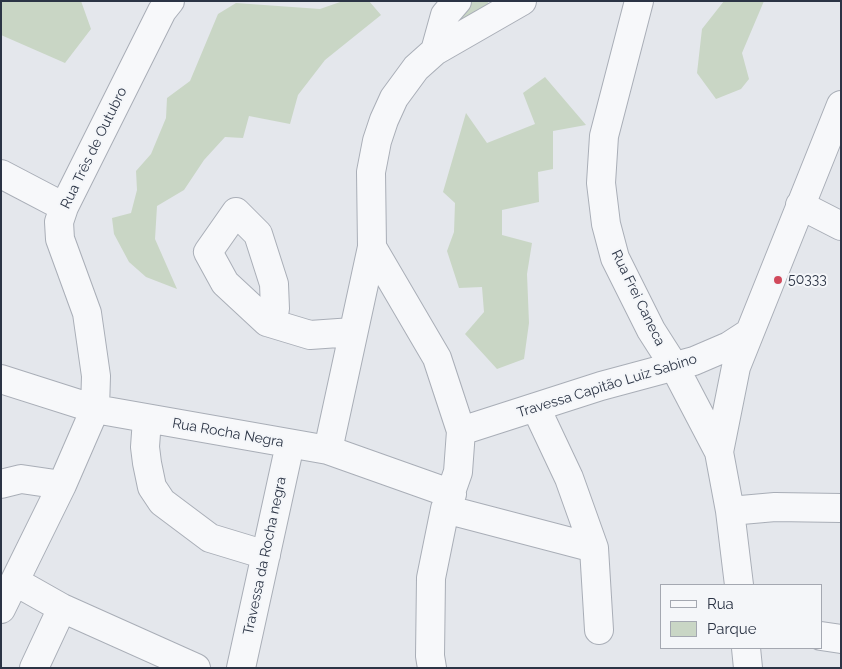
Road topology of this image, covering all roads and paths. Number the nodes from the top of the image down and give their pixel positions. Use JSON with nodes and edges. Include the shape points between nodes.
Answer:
{"nodes":[{"id":1,"x":170,"y":1,"type":"edge"},
{"id":2,"x":457,"y":1,"type":"edge"},
{"id":3,"x":522,"y":1,"type":"edge"},
{"id":4,"x":639,"y":1,"type":"edge"},
{"id":5,"x":435,"y":51,"type":"junction"},
{"id":6,"x":841,"y":105,"type":"edge"},
{"id":7,"x":1,"y":174,"type":"edge"},
{"id":8,"x":800,"y":205,"type":"junction"},
{"id":9,"x":64,"y":207,"type":"junction"},
{"id":10,"x":841,"y":226,"type":"edge"},
{"id":11,"x":372,"y":247,"type":"junction"},
{"id":12,"x":267,"y":322,"type":"dead end"},
{"id":13,"x":353,"y":332,"type":"junction"},
{"id":14,"x":749,"y":333,"type":"junction"},
{"id":15,"x":674,"y":366,"type":"junction"},
{"id":16,"x":1,"y":379,"type":"edge"},
{"id":17,"x":536,"y":408,"type":"junction"},
{"id":18,"x":95,"y":409,"type":"junction"},
{"id":19,"x":147,"y":419,"type":"junction"},
{"id":20,"x":462,"y":431,"type":"junction"},
{"id":21,"x":290,"y":444,"type":"junction"},
{"id":22,"x":328,"y":450,"type":"junction"},
{"id":23,"x":719,"y":452,"type":"junction"},
{"id":24,"x":1,"y":484,"type":"edge"},
{"id":25,"x":62,"y":485,"type":"junction"},
{"id":26,"x":449,"y":501,"type":"junction"},
{"id":27,"x":841,"y":508,"type":"edge"},
{"id":28,"x":730,"y":511,"type":"junction"},
{"id":29,"x":594,"y":548,"type":"junction"},
{"id":30,"x":266,"y":555,"type":"junction"},
{"id":31,"x":16,"y":582,"type":"junction"},
{"id":32,"x":739,"y":584,"type":"edge"},
{"id":33,"x":62,"y":608,"type":"junction"},
{"id":34,"x":1,"y":609,"type":"edge"},
{"id":35,"x":600,"y":630,"type":"dead end"},
{"id":36,"x":822,"y":636,"type":"edge"},
{"id":37,"x":841,"y":639,"type":"edge"},
{"id":38,"x":746,"y":649,"type":"edge"},
{"id":39,"x":165,"y":662,"type":"edge"},
{"id":40,"x":34,"y":668,"type":"edge"},
{"id":41,"x":196,"y":668,"type":"edge"},
{"id":42,"x":241,"y":668,"type":"edge"},
{"id":43,"x":432,"y":668,"type":"edge"},
{"id":44,"x":748,"y":668,"type":"edge"}],
"edges":[{"from":1,"to":9,"type":"street","name":"Rua Três de Outubro","via":[[162,11]]},
{"from":2,"to":5,"type":"street","via":[[445,15]]},
{"from":3,"to":5,"type":"street"},
{"from":4,"to":15,"type":"street","name":"Rua Frei Caneca","via":[[604,136],[601,183],[606,224],[615,258],[651,330]]},
{"from":5,"to":11,"type":"street","via":[[416,68],[394,98],[377,142],[372,172]]},
{"from":6,"to":8,"type":"street"},
{"from":7,"to":9,"type":"street"},
{"from":8,"to":10,"type":"street"},
{"from":8,"to":14,"type":"street"},
{"from":9,"to":18,"type":"street","name":"Rua Três de Outubro","via":[[59,222],[60,239],[88,313],[96,376]]},
{"from":11,"to":13,"type":"street"},
{"from":11,"to":20,"type":"street","via":[[437,358]]},
{"from":12,"to":13,"type":"street","via":[[310,335]]},
{"from":13,"to":22,"type":"street"},
{"from":14,"to":15,"type":"street","name":"Travessa Capitão Luiz Sabino","via":[[729,346]]},
{"from":14,"to":23,"type":"street","via":[[736,367]]},
{"from":15,"to":17,"type":"street","name":"Travessa Capitão Luiz Sabino"},
{"from":15,"to":23,"type":"street","name":"Rua Frei Caneca"},
{"from":16,"to":18,"type":"street","name":"Rua Rocha Negra"},
{"from":17,"to":20,"type":"street","name":"Travessa Capitão Luiz Sabino"},
{"from":17,"to":29,"type":"street","via":[[569,478]]},
{"from":18,"to":19,"type":"street","name":"Rua Rocha Negra"},
{"from":18,"to":25,"type":"street","name":"Rua Três de Outubro"},
{"from":19,"to":21,"type":"street","name":"Rua Rocha Negra"},
{"from":19,"to":30,"type":"street","via":[[147,463],[152,487],[162,502],[210,538]]},
{"from":20,"to":26,"type":"street","via":[[458,472]]},
{"from":21,"to":22,"type":"street","name":"Rua Rocha Negra"},
{"from":21,"to":30,"type":"street","name":"Travessa da Rocha negra"},
{"from":22,"to":26,"type":"street","name":"Rua Rocha Negra"},
{"from":23,"to":28,"type":"street","name":"Rua Frei Caneca"},
{"from":24,"to":25,"type":"street","via":[[22,479]]},
{"from":25,"to":31,"type":"street","name":"Rua Três de Outubro"},
{"from":26,"to":29,"type":"street"},
{"from":26,"to":43,"type":"street","via":[[431,578]]},
{"from":27,"to":28,"type":"street","via":[[775,507]]},
{"from":28,"to":32,"type":"street","name":"Rua Frei Caneca"},
{"from":29,"to":35,"type":"street"},
{"from":30,"to":42,"type":"street","name":"Travessa da Rocha negra"},
{"from":31,"to":33,"type":"street"},
{"from":31,"to":34,"type":"street","name":"Rua Três de Outubro"},
{"from":33,"to":39,"type":"street"},
{"from":33,"to":40,"type":"street"},
{"from":36,"to":37,"type":"street"},
{"from":38,"to":44,"type":"street"},
{"from":39,"to":41,"type":"street"}]}
